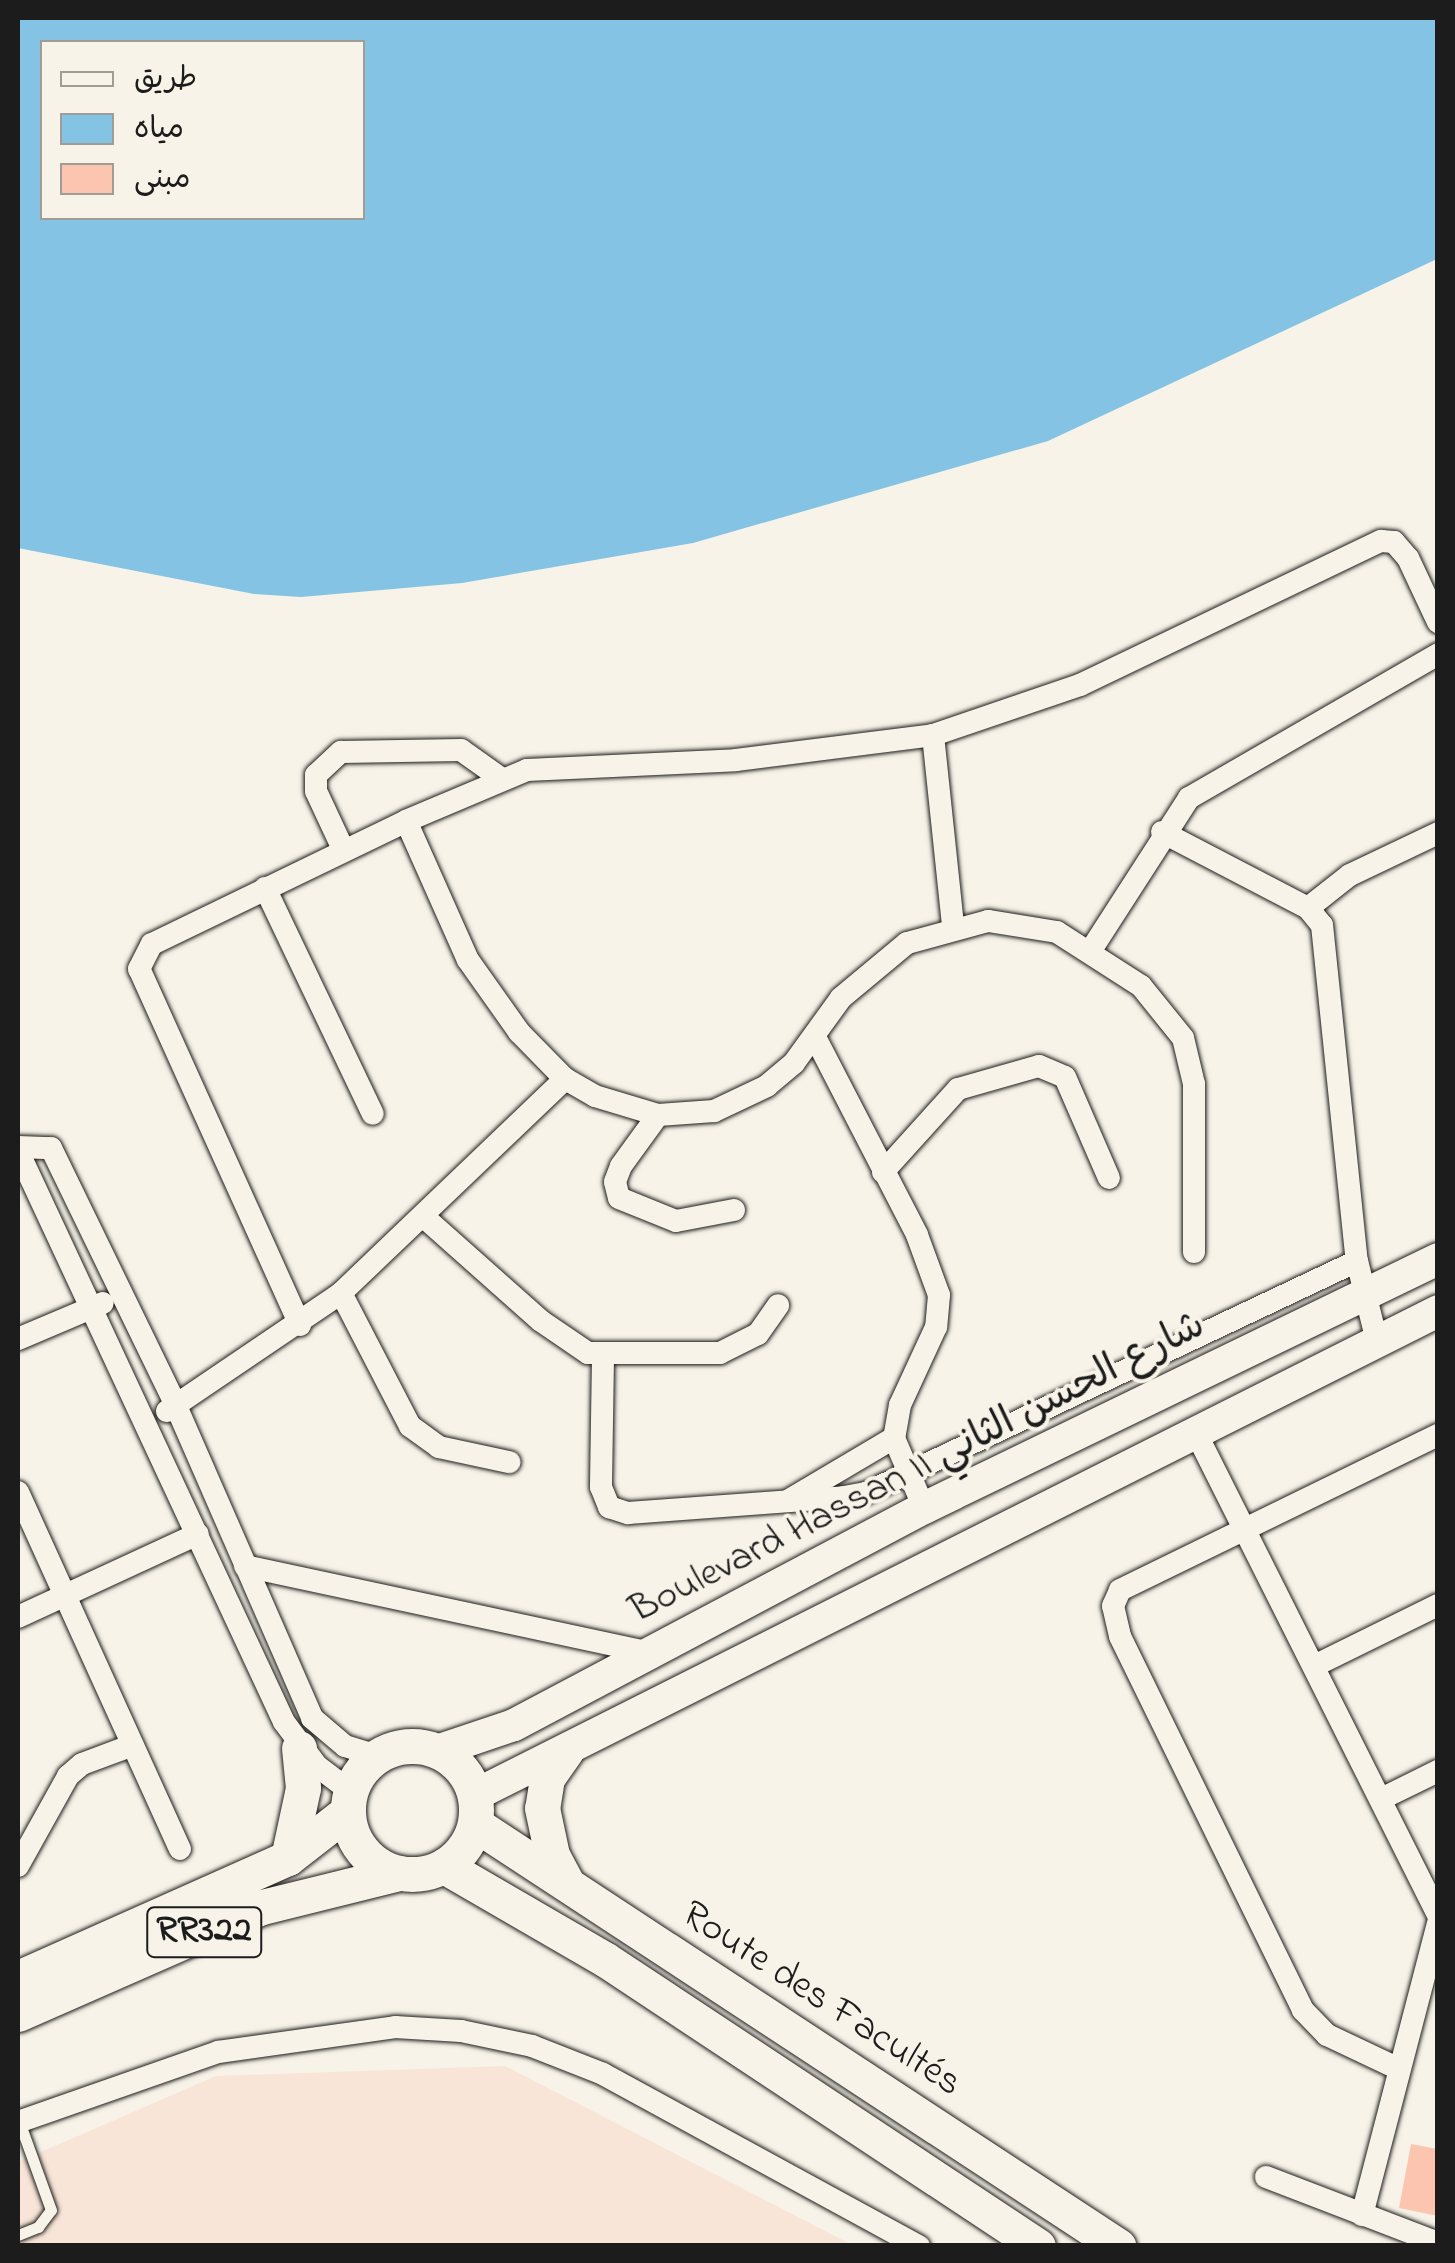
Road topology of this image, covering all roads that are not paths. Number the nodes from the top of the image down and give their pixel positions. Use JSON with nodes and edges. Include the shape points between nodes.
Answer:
{"nodes":[{"id":1,"x":1438,"y":622,"type":"edge"},
{"id":2,"x":1438,"y":654,"type":"edge"},
{"id":3,"x":933,"y":735,"type":"junction"},
{"id":4,"x":499,"y":777,"type":"junction"},
{"id":5,"x":406,"y":821,"type":"junction"},
{"id":6,"x":1162,"y":832,"type":"junction"},
{"id":7,"x":1438,"y":833,"type":"edge"},
{"id":8,"x":344,"y":849,"type":"junction"},
{"id":9,"x":266,"y":888,"type":"junction"},
{"id":10,"x":1308,"y":908,"type":"junction"},
{"id":11,"x":953,"y":926,"type":"junction"},
{"id":12,"x":1091,"y":950,"type":"junction"},
{"id":13,"x":815,"y":1037,"type":"junction"},
{"id":14,"x":565,"y":1080,"type":"junction"},
{"id":15,"x":374,"y":1114,"type":"dead end"},
{"id":16,"x":658,"y":1115,"type":"junction"},
{"id":17,"x":18,"y":1149,"type":"edge"},
{"id":18,"x":883,"y":1172,"type":"junction"},
{"id":19,"x":1109,"y":1178,"type":"dead end"},
{"id":20,"x":734,"y":1210,"type":"dead end"},
{"id":21,"x":425,"y":1218,"type":"junction"},
{"id":22,"x":1194,"y":1252,"type":"dead end"},
{"id":23,"x":1438,"y":1259,"type":"edge"},
{"id":24,"x":1356,"y":1260,"type":"junction"},
{"id":25,"x":341,"y":1293,"type":"junction"},
{"id":26,"x":1365,"y":1294,"type":"junction"},
{"id":27,"x":120,"y":1296,"type":"junction"},
{"id":28,"x":778,"y":1305,"type":"dead end"},
{"id":29,"x":89,"y":1308,"type":"junction"},
{"id":30,"x":1438,"y":1311,"type":"edge"},
{"id":31,"x":300,"y":1325,"type":"junction"},
{"id":32,"x":18,"y":1340,"type":"edge"},
{"id":33,"x":1377,"y":1341,"type":"junction"},
{"id":34,"x":603,"y":1357,"type":"junction"},
{"id":35,"x":176,"y":1406,"type":"junction"},
{"id":36,"x":146,"y":1422,"type":"junction"},
{"id":37,"x":1195,"y":1432,"type":"junction"},
{"id":38,"x":1438,"y":1435,"type":"edge"},
{"id":39,"x":894,"y":1438,"type":"junction"},
{"id":40,"x":509,"y":1462,"type":"dead end"},
{"id":41,"x":906,"y":1472,"type":"junction"},
{"id":42,"x":18,"y":1492,"type":"edge"},
{"id":43,"x":784,"y":1502,"type":"junction"},
{"id":44,"x":924,"y":1508,"type":"junction"},
{"id":45,"x":1246,"y":1528,"type":"junction"},
{"id":46,"x":198,"y":1534,"type":"junction"},
{"id":47,"x":244,"y":1566,"type":"junction"},
{"id":48,"x":65,"y":1595,"type":"junction"},
{"id":49,"x":1438,"y":1605,"type":"edge"},
{"id":50,"x":18,"y":1617,"type":"edge"},
{"id":51,"x":652,"y":1652,"type":"junction"},
{"id":52,"x":1316,"y":1665,"type":"junction"},
{"id":53,"x":133,"y":1745,"type":"junction"},
{"id":54,"x":299,"y":1748,"type":"junction"},
{"id":55,"x":436,"y":1751,"type":"junction"},
{"id":56,"x":566,"y":1751,"type":"junction"},
{"id":57,"x":377,"y":1756,"type":"junction"},
{"id":58,"x":1438,"y":1771,"type":"edge"},
{"id":59,"x":1381,"y":1799,"type":"junction"},
{"id":60,"x":348,"y":1802,"type":"junction"},
{"id":61,"x":476,"y":1811,"type":"junction"},
{"id":62,"x":180,"y":1849,"type":"dead end"},
{"id":63,"x":288,"y":1858,"type":"junction"},
{"id":64,"x":18,"y":1866,"type":"edge"},
{"id":65,"x":444,"y":1866,"type":"junction"},
{"id":66,"x":398,"y":1874,"type":"junction"},
{"id":67,"x":568,"y":1884,"type":"junction"},
{"id":68,"x":1438,"y":1915,"type":"edge"},
{"id":69,"x":1438,"y":1924,"type":"edge"},
{"id":70,"x":18,"y":1978,"type":"edge"},
{"id":71,"x":18,"y":2014,"type":"edge"},
{"id":72,"x":1400,"y":2069,"type":"junction"},
{"id":73,"x":18,"y":2121,"type":"edge"},
{"id":74,"x":1266,"y":2177,"type":"dead end"},
{"id":75,"x":1362,"y":2215,"type":"junction"},
{"id":76,"x":18,"y":2235,"type":"edge"},
{"id":77,"x":1438,"y":2243,"type":"edge"},
{"id":78,"x":919,"y":2246,"type":"edge"},
{"id":79,"x":1038,"y":2246,"type":"edge"},
{"id":80,"x":1118,"y":2246,"type":"edge"}],
"edges":[{"from":1,"to":3,"type":"street","via":[[1408,558],[1394,542],[1381,541],[1080,685]]},
{"from":2,"to":6,"type":"street","via":[[1190,798]]},
{"from":3,"to":4,"type":"street","via":[[736,760],[560,767]]},
{"from":3,"to":11,"type":"street"},
{"from":4,"to":5,"type":"street"},
{"from":4,"to":8,"type":"street","via":[[461,750],[341,752],[316,775],[316,791]]},
{"from":5,"to":8,"type":"street"},
{"from":5,"to":14,"type":"street","via":[[468,960],[519,1032]]},
{"from":6,"to":10,"type":"street"},
{"from":6,"to":12,"type":"street"},
{"from":7,"to":10,"type":"street","via":[[1350,875]]},
{"from":8,"to":9,"type":"street"},
{"from":9,"to":15,"type":"street"},
{"from":9,"to":31,"type":"street","via":[[152,944],[140,969]]},
{"from":10,"to":24,"type":"street","via":[[1322,925],[1330,961]]},
{"from":11,"to":12,"type":"street","via":[[1027,923]]},
{"from":11,"to":13,"type":"street","via":[[873,967]]},
{"from":12,"to":22,"type":"street","via":[[1141,986],[1183,1038],[1194,1084]]},
{"from":13,"to":16,"type":"street","via":[[794,1063],[744,1099],[714,1111]]},
{"from":13,"to":18,"type":"street"},
{"from":14,"to":16,"type":"street"},
{"from":14,"to":21,"type":"street"},
{"from":16,"to":20,"type":"street","via":[[621,1166],[619,1198],[676,1221]]},
{"from":17,"to":27,"type":"street","via":[[51,1148]]},
{"from":17,"to":29,"type":"street"},
{"from":18,"to":19,"type":"street","via":[[958,1089],[1006,1071],[1048,1066],[1071,1088]]},
{"from":18,"to":39,"type":"street","via":[[939,1295],[936,1327],[900,1405]]},
{"from":21,"to":25,"type":"street"},
{"from":21,"to":34,"type":"street","via":[[568,1344]]},
{"from":23,"to":26,"type":"main road","name":"Boulevard Hassan II شارع الحسن الثاني"},
{"from":24,"to":26,"type":"street"},
{"from":24,"to":41,"type":"street"},
{"from":25,"to":31,"type":"street"},
{"from":25,"to":40,"type":"street","via":[[410,1426],[439,1448]]},
{"from":26,"to":33,"type":"street"},
{"from":26,"to":44,"type":"main road","name":"Boulevard Hassan II شارع الحسن الثاني"},
{"from":27,"to":29,"type":"street"},
{"from":27,"to":35,"type":"street"},
{"from":28,"to":34,"type":"street","via":[[758,1334],[720,1353]]},
{"from":29,"to":32,"type":"street"},
{"from":29,"to":36,"type":"street"},
{"from":30,"to":33,"type":"main road"},
{"from":31,"to":35,"type":"street"},
{"from":33,"to":37,"type":"main road"},
{"from":34,"to":43,"type":"street","via":[[601,1488],[609,1507],[628,1513]]},
{"from":35,"to":36,"type":"street"},
{"from":35,"to":47,"type":"street"},
{"from":36,"to":46,"type":"street"},
{"from":37,"to":45,"type":"street"},
{"from":37,"to":56,"type":"main road"},
{"from":38,"to":45,"type":"street"},
{"from":39,"to":41,"type":"street"},
{"from":39,"to":43,"type":"street"},
{"from":41,"to":43,"type":"street","via":[[866,1493]]},
{"from":41,"to":44,"type":"street"},
{"from":42,"to":48,"type":"street"},
{"from":44,"to":51,"type":"main road","name":"Boulevard Hassan II شارع الحسن الثاني"},
{"from":45,"to":52,"type":"street"},
{"from":45,"to":72,"type":"street","via":[[1120,1590],[1114,1617],[1302,2010],[1338,2042]]},
{"from":46,"to":48,"type":"street"},
{"from":46,"to":54,"type":"street"},
{"from":47,"to":51,"type":"street"},
{"from":47,"to":57,"type":"street","via":[[312,1718],[345,1746]]},
{"from":48,"to":50,"type":"street"},
{"from":48,"to":53,"type":"street"},
{"from":49,"to":52,"type":"street"},
{"from":51,"to":55,"type":"main road","name":"Boulevard Hassan II شارع الحسن الثاني","via":[[514,1725]]},
{"from":52,"to":59,"type":"street"},
{"from":53,"to":62,"type":"street"},
{"from":53,"to":64,"type":"street","via":[[68,1776]]},
{"from":54,"to":60,"type":"street"},
{"from":54,"to":63,"type":"main road","via":[[303,1788]]},
{"from":55,"to":57,"type":"main road","via":[[416,1746]]},
{"from":55,"to":61,"type":"main road","via":[[460,1769]]},
{"from":56,"to":61,"type":"main road"},
{"from":56,"to":67,"type":"main road","via":[[547,1778],[542,1808],[552,1856]]},
{"from":57,"to":60,"type":"main road","number":"RR322"},
{"from":58,"to":59,"type":"street"},
{"from":59,"to":68,"type":"street"},
{"from":60,"to":63,"type":"main road","number":"RR322"},
{"from":60,"to":66,"type":"main road","via":[[362,1852]]},
{"from":61,"to":65,"type":"main road"},
{"from":61,"to":67,"type":"main road","name":"Route des Facultés"},
{"from":63,"to":70,"type":"main road","number":"RR322"},
{"from":65,"to":66,"type":"main road","number":"RR322"},
{"from":65,"to":79,"type":"main road","via":[[606,1960]]},
{"from":66,"to":71,"type":"main road","number":"RR322","via":[[262,1907]]},
{"from":67,"to":80,"type":"main road","name":"Route des Facultés"},
{"from":69,"to":72,"type":"street"},
{"from":72,"to":75,"type":"street"},
{"from":73,"to":76,"type":"lane","via":[[51,2210],[38,2227]]},
{"from":73,"to":78,"type":"street","via":[[218,2052],[396,2027],[461,2032],[532,2046],[603,2074]]},
{"from":74,"to":75,"type":"street"},
{"from":75,"to":77,"type":"street"}]}
